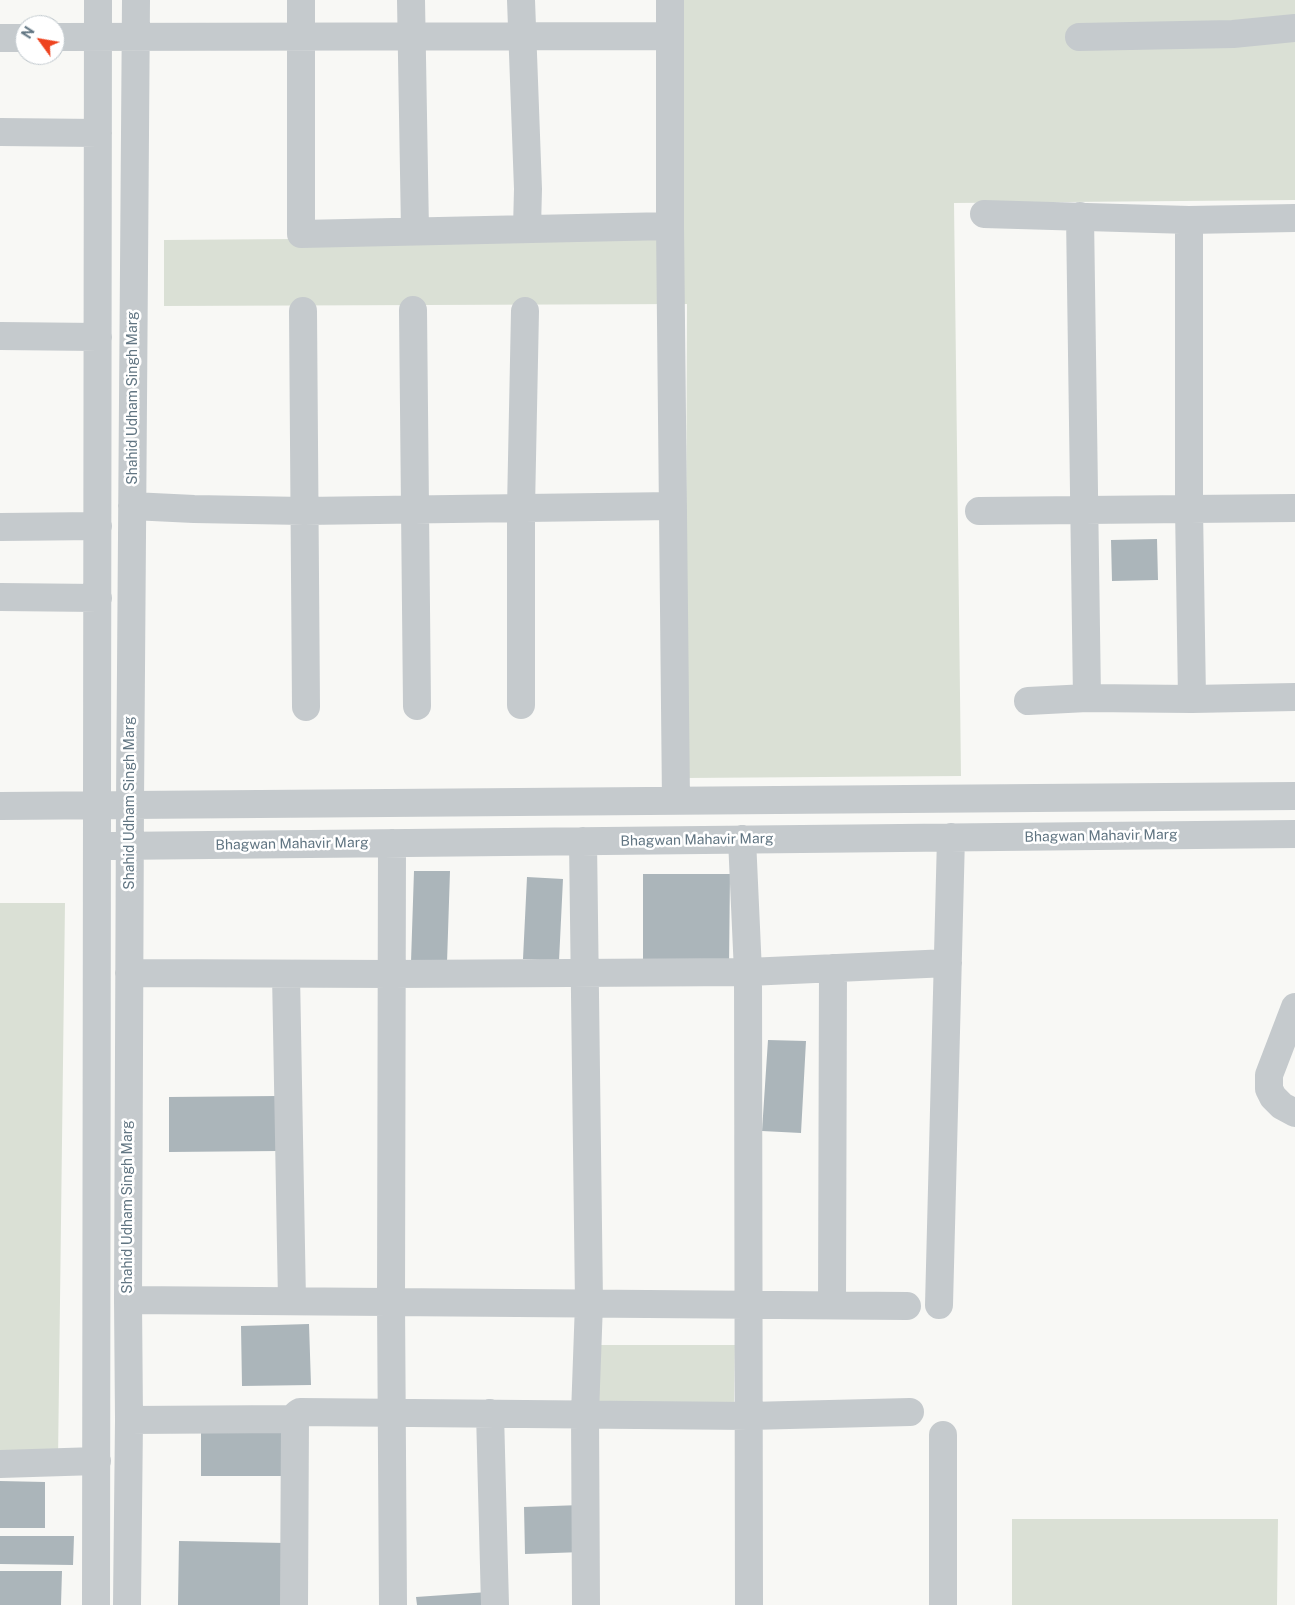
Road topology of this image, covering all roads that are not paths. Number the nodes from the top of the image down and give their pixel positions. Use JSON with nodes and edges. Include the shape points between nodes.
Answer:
{"nodes":[{"id":1,"x":98,"y":0,"type":"edge"},
{"id":2,"x":136,"y":0,"type":"edge"},
{"id":3,"x":302,"y":0,"type":"edge"},
{"id":4,"x":412,"y":0,"type":"edge"},
{"id":5,"x":521,"y":0,"type":"edge"},
{"id":6,"x":670,"y":0,"type":"edge"},
{"id":7,"x":1295,"y":28,"type":"edge"},
{"id":8,"x":135,"y":36,"type":"junction"},
{"id":9,"x":301,"y":36,"type":"junction"},
{"id":10,"x":411,"y":36,"type":"junction"},
{"id":11,"x":522,"y":36,"type":"junction"},
{"id":12,"x":669,"y":36,"type":"junction"},
{"id":13,"x":65,"y":37,"type":"edge"},
{"id":14,"x":98,"y":37,"type":"junction"},
{"id":15,"x":1079,"y":37,"type":"dead end"},
{"id":16,"x":0,"y":38,"type":"edge"},
{"id":17,"x":15,"y":38,"type":"edge"},
{"id":18,"x":0,"y":132,"type":"edge"},
{"id":19,"x":98,"y":133,"type":"junction"},
{"id":20,"x":984,"y":214,"type":"dead end"},
{"id":21,"x":1080,"y":216,"type":"junction"},
{"id":22,"x":1295,"y":218,"type":"edge"},
{"id":23,"x":1189,"y":220,"type":"junction"},
{"id":24,"x":415,"y":225,"type":"junction"},
{"id":25,"x":670,"y":226,"type":"junction"},
{"id":26,"x":527,"y":228,"type":"junction"},
{"id":27,"x":303,"y":310,"type":"dead end"},
{"id":28,"x":413,"y":310,"type":"dead end"},
{"id":29,"x":525,"y":311,"type":"dead end"},
{"id":30,"x":0,"y":336,"type":"edge"},
{"id":31,"x":98,"y":337,"type":"junction"},
{"id":32,"x":132,"y":506,"type":"junction"},
{"id":33,"x":673,"y":506,"type":"junction"},
{"id":34,"x":521,"y":508,"type":"junction"},
{"id":35,"x":1190,"y":508,"type":"junction"},
{"id":36,"x":1295,"y":508,"type":"edge"},
{"id":37,"x":416,"y":509,"type":"junction"},
{"id":38,"x":1084,"y":509,"type":"junction"},
{"id":39,"x":304,"y":511,"type":"junction"},
{"id":40,"x":979,"y":511,"type":"dead end"},
{"id":41,"x":98,"y":526,"type":"junction"},
{"id":42,"x":0,"y":527,"type":"edge"},
{"id":43,"x":0,"y":597,"type":"edge"},
{"id":44,"x":98,"y":598,"type":"junction"},
{"id":45,"x":1295,"y":697,"type":"edge"},
{"id":46,"x":1087,"y":698,"type":"junction"},
{"id":47,"x":1192,"y":699,"type":"junction"},
{"id":48,"x":1028,"y":701,"type":"dead end"},
{"id":49,"x":521,"y":705,"type":"dead end"},
{"id":50,"x":306,"y":706,"type":"dead end"},
{"id":51,"x":417,"y":706,"type":"dead end"},
{"id":52,"x":1295,"y":796,"type":"edge"},
{"id":53,"x":676,"y":801,"type":"junction"},
{"id":54,"x":98,"y":804,"type":"junction"},
{"id":55,"x":130,"y":804,"type":"junction"},
{"id":56,"x":0,"y":806,"type":"edge"},
{"id":57,"x":1295,"y":834,"type":"edge"},
{"id":58,"x":951,"y":837,"type":"junction"},
{"id":59,"x":742,"y":840,"type":"junction"},
{"id":60,"x":583,"y":841,"type":"junction"},
{"id":61,"x":392,"y":843,"type":"junction"},
{"id":62,"x":98,"y":846,"type":"junction"},
{"id":63,"x":129,"y":846,"type":"junction"},
{"id":64,"x":948,"y":963,"type":"junction"},
{"id":65,"x":833,"y":968,"type":"junction"},
{"id":66,"x":748,"y":972,"type":"junction"},
{"id":67,"x":129,"y":973,"type":"junction"},
{"id":68,"x":584,"y":973,"type":"junction"},
{"id":69,"x":286,"y":974,"type":"junction"},
{"id":70,"x":392,"y":974,"type":"junction"},
{"id":71,"x":1295,"y":1007,"type":"edge"},
{"id":72,"x":1295,"y":1113,"type":"edge"},
{"id":73,"x":128,"y":1300,"type":"junction"},
{"id":74,"x":292,"y":1301,"type":"junction"},
{"id":75,"x":391,"y":1302,"type":"junction"},
{"id":76,"x":589,"y":1303,"type":"junction"},
{"id":77,"x":747,"y":1304,"type":"junction"},
{"id":78,"x":832,"y":1305,"type":"junction"},
{"id":79,"x":939,"y":1305,"type":"dead end"},
{"id":80,"x":908,"y":1306,"type":"dead end"},
{"id":81,"x":391,"y":1412,"type":"junction"},
{"id":82,"x":910,"y":1412,"type":"dead end"},
{"id":83,"x":490,"y":1413,"type":"junction"},
{"id":84,"x":585,"y":1414,"type":"junction"},
{"id":85,"x":749,"y":1416,"type":"junction"},
{"id":86,"x":295,"y":1419,"type":"junction"},
{"id":87,"x":130,"y":1420,"type":"junction"},
{"id":88,"x":943,"y":1435,"type":"dead end"},
{"id":89,"x":97,"y":1461,"type":"junction"},
{"id":90,"x":0,"y":1464,"type":"edge"},
{"id":91,"x":96,"y":1605,"type":"edge"},
{"id":92,"x":127,"y":1605,"type":"edge"},
{"id":93,"x":294,"y":1605,"type":"edge"},
{"id":94,"x":393,"y":1605,"type":"edge"},
{"id":95,"x":495,"y":1605,"type":"edge"},
{"id":96,"x":586,"y":1605,"type":"edge"},
{"id":97,"x":749,"y":1605,"type":"edge"},
{"id":98,"x":943,"y":1605,"type":"edge"}],
"edges":[{"from":1,"to":14,"type":"street"},
{"from":2,"to":8,"type":"street","name":"Shahid Udham Singh Marg"},
{"from":3,"to":9,"type":"street"},
{"from":4,"to":10,"type":"street"},
{"from":5,"to":11,"type":"street"},
{"from":6,"to":12,"type":"street"},
{"from":7,"to":15,"type":"street","via":[[1233,34]]},
{"from":8,"to":9,"type":"street"},
{"from":8,"to":14,"type":"street"},
{"from":8,"to":32,"type":"street","name":"Shahid Udham Singh Marg"},
{"from":9,"to":10,"type":"street"},
{"from":9,"to":24,"type":"street","via":[[301,234]]},
{"from":10,"to":11,"type":"street"},
{"from":10,"to":24,"type":"street"},
{"from":11,"to":12,"type":"street"},
{"from":11,"to":26,"type":"street"},
{"from":12,"to":25,"type":"street"},
{"from":13,"to":14,"type":"street"},
{"from":14,"to":19,"type":"street"},
{"from":16,"to":17,"type":"street"},
{"from":18,"to":19,"type":"street"},
{"from":19,"to":31,"type":"street"},
{"from":20,"to":21,"type":"street"},
{"from":21,"to":23,"type":"street"},
{"from":21,"to":38,"type":"street"},
{"from":22,"to":23,"type":"street"},
{"from":23,"to":35,"type":"street"},
{"from":24,"to":26,"type":"street"},
{"from":25,"to":26,"type":"street"},
{"from":25,"to":33,"type":"street"},
{"from":27,"to":39,"type":"street"},
{"from":28,"to":37,"type":"street"},
{"from":29,"to":34,"type":"street"},
{"from":30,"to":31,"type":"street"},
{"from":31,"to":41,"type":"street"},
{"from":32,"to":39,"type":"street"},
{"from":32,"to":55,"type":"street","name":"Shahid Udham Singh Marg"},
{"from":33,"to":34,"type":"street"},
{"from":33,"to":53,"type":"street"},
{"from":34,"to":37,"type":"street"},
{"from":34,"to":49,"type":"street"},
{"from":35,"to":36,"type":"street"},
{"from":35,"to":38,"type":"street"},
{"from":35,"to":47,"type":"street"},
{"from":37,"to":39,"type":"street"},
{"from":37,"to":51,"type":"street"},
{"from":38,"to":40,"type":"street"},
{"from":38,"to":46,"type":"street"},
{"from":39,"to":50,"type":"street"},
{"from":41,"to":42,"type":"street"},
{"from":41,"to":44,"type":"street"},
{"from":43,"to":44,"type":"street"},
{"from":44,"to":54,"type":"street"},
{"from":45,"to":47,"type":"street"},
{"from":46,"to":47,"type":"street"},
{"from":46,"to":48,"type":"street"},
{"from":52,"to":53,"type":"street"},
{"from":53,"to":55,"type":"street"},
{"from":54,"to":55,"type":"street"},
{"from":54,"to":56,"type":"street"},
{"from":54,"to":62,"type":"street"},
{"from":55,"to":63,"type":"street","name":"Shahid Udham Singh Marg"},
{"from":57,"to":58,"type":"street","name":"Bhagwan Mahavir Marg"},
{"from":58,"to":59,"type":"street","name":"Bhagwan Mahavir Marg"},
{"from":58,"to":64,"type":"street"},
{"from":59,"to":60,"type":"street","name":"Bhagwan Mahavir Marg"},
{"from":59,"to":66,"type":"street"},
{"from":60,"to":61,"type":"street","name":"Bhagwan Mahavir Marg"},
{"from":60,"to":68,"type":"street"},
{"from":61,"to":63,"type":"street","name":"Bhagwan Mahavir Marg"},
{"from":61,"to":70,"type":"street"},
{"from":62,"to":63,"type":"street","name":"Bhagwan Mahavir Marg"},
{"from":62,"to":89,"type":"street"},
{"from":63,"to":67,"type":"street","name":"Shahid Udham Singh Marg"},
{"from":64,"to":65,"type":"street"},
{"from":64,"to":79,"type":"street"},
{"from":65,"to":66,"type":"street"},
{"from":65,"to":78,"type":"street"},
{"from":66,"to":68,"type":"street"},
{"from":66,"to":77,"type":"street"},
{"from":67,"to":69,"type":"street"},
{"from":67,"to":73,"type":"street","name":"Shahid Udham Singh Marg"},
{"from":68,"to":70,"type":"street"},
{"from":68,"to":76,"type":"street"},
{"from":69,"to":70,"type":"street"},
{"from":69,"to":74,"type":"street"},
{"from":70,"to":75,"type":"street"},
{"from":71,"to":72,"type":"street","via":[[1269,1075],[1269,1089],[1282,1106]]},
{"from":73,"to":74,"type":"street"},
{"from":73,"to":87,"type":"street","name":"Shahid Udham Singh Marg"},
{"from":74,"to":75,"type":"street"},
{"from":75,"to":76,"type":"street"},
{"from":75,"to":81,"type":"street"},
{"from":76,"to":77,"type":"street"},
{"from":76,"to":84,"type":"street"},
{"from":77,"to":78,"type":"street"},
{"from":77,"to":85,"type":"street"},
{"from":78,"to":80,"type":"street"},
{"from":81,"to":83,"type":"street"},
{"from":81,"to":86,"type":"street","via":[[304,1411]]},
{"from":81,"to":94,"type":"street"},
{"from":82,"to":85,"type":"street"},
{"from":83,"to":84,"type":"street"},
{"from":83,"to":95,"type":"street"},
{"from":84,"to":85,"type":"street"},
{"from":84,"to":96,"type":"street"},
{"from":85,"to":97,"type":"street"},
{"from":86,"to":87,"type":"street"},
{"from":86,"to":93,"type":"street"},
{"from":87,"to":92,"type":"street","name":"Shahid Udham Singh Marg"},
{"from":88,"to":98,"type":"street"},
{"from":89,"to":90,"type":"street"},
{"from":89,"to":91,"type":"street"}]}
